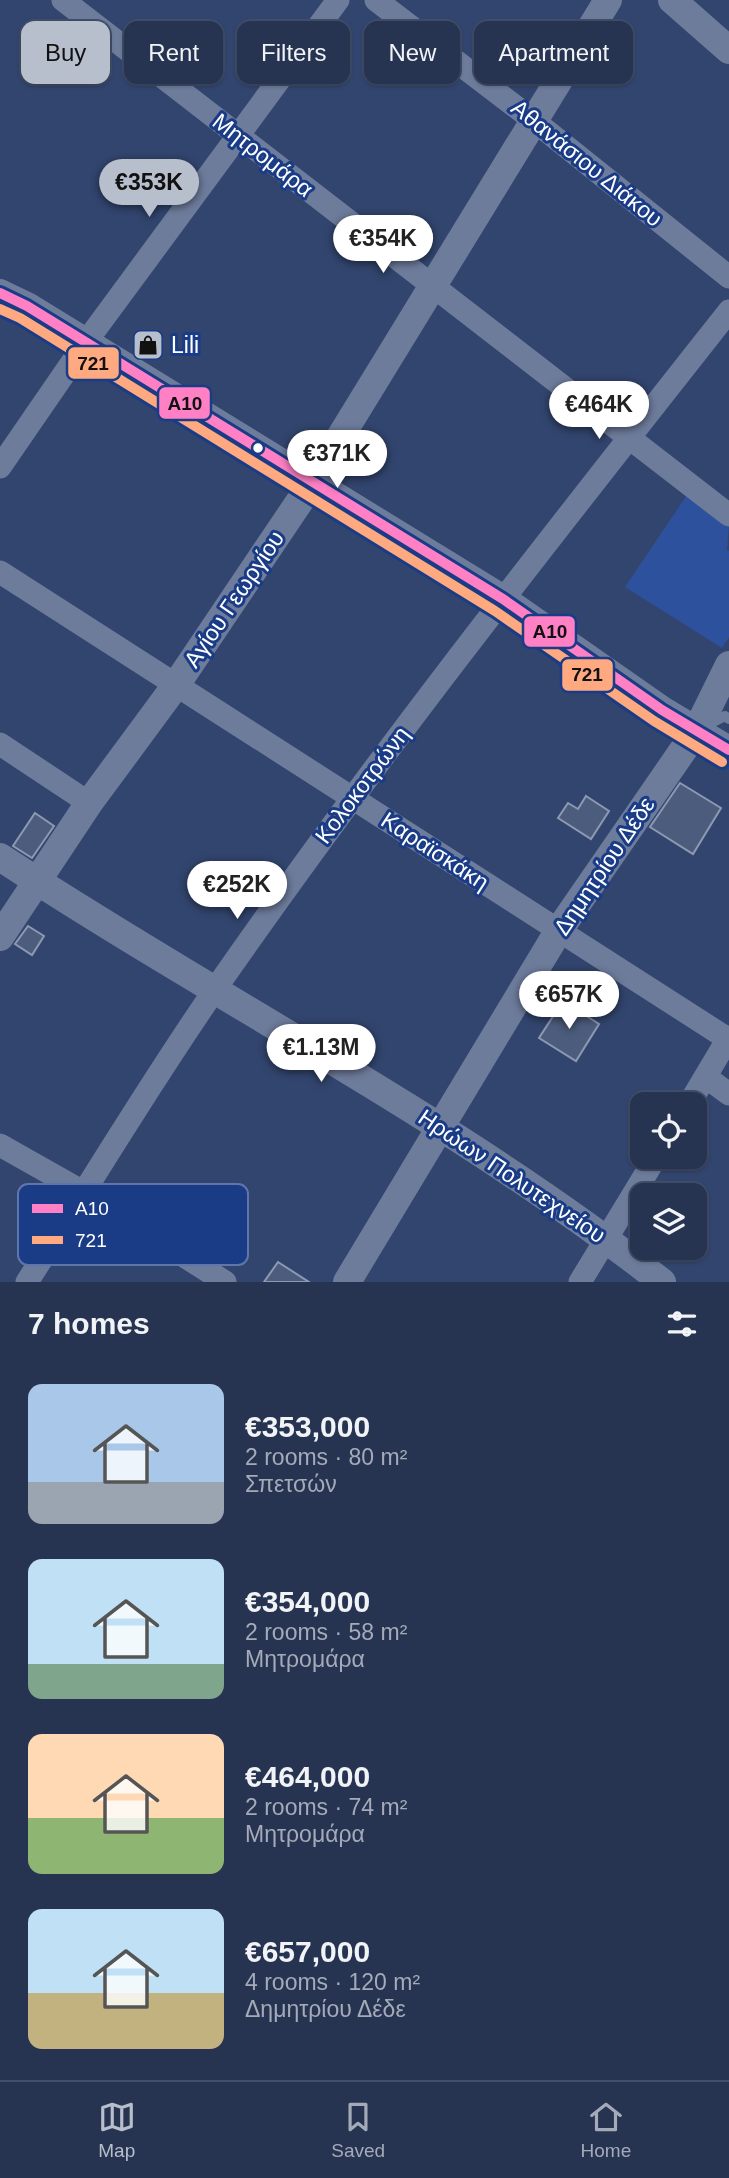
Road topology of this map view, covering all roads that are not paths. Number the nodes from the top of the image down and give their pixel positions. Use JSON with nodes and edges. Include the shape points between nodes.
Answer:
{"nodes":[{"id":1,"x":63,"y":0,"type":"edge"},
{"id":2,"x":338,"y":0,"type":"edge"},
{"id":3,"x":376,"y":0,"type":"edge"},
{"id":4,"x":608,"y":0,"type":"edge"},
{"id":5,"x":672,"y":0,"type":"edge"},
{"id":6,"x":729,"y":50,"type":"edge"},
{"id":7,"x":533,"y":120,"type":"junction"},
{"id":8,"x":237,"y":134,"type":"junction"},
{"id":9,"x":729,"y":277,"type":"edge"},
{"id":10,"x":434,"y":287,"type":"junction"},
{"id":11,"x":0,"y":293,"type":"edge"},
{"id":12,"x":729,"y":311,"type":"edge"},
{"id":13,"x":86,"y":342,"type":"junction"},
{"id":14,"x":629,"y":438,"type":"junction"},
{"id":15,"x":0,"y":467,"type":"edge"},
{"id":16,"x":312,"y":483,"type":"junction"},
{"id":17,"x":729,"y":515,"type":"edge"},
{"id":18,"x":0,"y":572,"type":"edge"},
{"id":19,"x":503,"y":598,"type":"junction"},
{"id":20,"x":729,"y":665,"type":"edge"},
{"id":21,"x":176,"y":685,"type":"junction"},
{"id":22,"x":729,"y":719,"type":"edge"},
{"id":23,"x":697,"y":730,"type":"junction"},
{"id":24,"x":0,"y":744,"type":"edge"},
{"id":25,"x":729,"y":750,"type":"edge"},
{"id":26,"x":352,"y":797,"type":"junction"},
{"id":27,"x":89,"y":803,"type":"junction"},
{"id":28,"x":0,"y":857,"type":"edge"},
{"id":29,"x":36,"y":881,"type":"junction"},
{"id":30,"x":559,"y":930,"type":"junction"},
{"id":31,"x":0,"y":937,"type":"edge"},
{"id":32,"x":214,"y":991,"type":"junction"},
{"id":33,"x":729,"y":1038,"type":"edge"},
{"id":34,"x":706,"y":1077,"type":"junction"},
{"id":35,"x":697,"y":1092,"type":"edge"},
{"id":36,"x":729,"y":1094,"type":"edge"},
{"id":37,"x":440,"y":1127,"type":"junction"},
{"id":38,"x":0,"y":1145,"type":"edge"},
{"id":39,"x":649,"y":1169,"type":"edge"},
{"id":40,"x":69,"y":1184,"type":"edge"},
{"id":41,"x":91,"y":1184,"type":"edge"},
{"id":42,"x":606,"y":1238,"type":"junction"},
{"id":43,"x":38,"y":1265,"type":"edge"},
{"id":44,"x":198,"y":1265,"type":"edge"},
{"id":45,"x":27,"y":1282,"type":"edge"},
{"id":46,"x":225,"y":1282,"type":"edge"},
{"id":47,"x":347,"y":1282,"type":"edge"},
{"id":48,"x":580,"y":1282,"type":"edge"},
{"id":49,"x":662,"y":1282,"type":"edge"}],
"edges":[{"from":1,"to":8,"type":"street","name":"Μητρομάρα"},
{"from":2,"to":8,"type":"street"},
{"from":3,"to":7,"type":"street","name":"Αθανάσιου Διάκου"},
{"from":4,"to":7,"type":"street","name":"Αγίου Γεωργίου"},
{"from":5,"to":6,"type":"street"},
{"from":7,"to":9,"type":"street","name":"Αθανάσιου Διάκου"},
{"from":7,"to":10,"type":"street","name":"Αγίου Γεωργίου"},
{"from":8,"to":10,"type":"street","name":"Μητρομάρα"},
{"from":8,"to":13,"type":"street"},
{"from":10,"to":14,"type":"street","name":"Μητρομάρα"},
{"from":10,"to":16,"type":"street","name":"Αγίου Γεωργίου"},
{"from":11,"to":13,"type":"street"},
{"from":12,"to":14,"type":"street","name":"Κολοκοτρώνη"},
{"from":13,"to":15,"type":"street"},
{"from":13,"to":16,"type":"street"},
{"from":14,"to":17,"type":"street","name":"Μητρομάρα"},
{"from":14,"to":19,"type":"street","name":"Κολοκοτρώνη"},
{"from":16,"to":19,"type":"street"},
{"from":16,"to":21,"type":"street","name":"Αγίου Γεωργίου"},
{"from":18,"to":21,"type":"street","name":"Καραϊσκάκη"},
{"from":19,"to":23,"type":"street"},
{"from":19,"to":26,"type":"street","name":"Κολοκοτρώνη"},
{"from":20,"to":23,"type":"street","name":"Δημητρίου Δέδε"},
{"from":21,"to":26,"type":"street","name":"Καραϊσκάκη"},
{"from":21,"to":27,"type":"street","name":"Αγίου Γεωργίου"},
{"from":22,"to":23,"type":"lane","via":[[724,716]]},
{"from":23,"to":25,"type":"street"},
{"from":23,"to":30,"type":"street","name":"Δημητρίου Δέδε"},
{"from":24,"to":27,"type":"street"},
{"from":26,"to":30,"type":"street","name":"Καραϊσκάκη"},
{"from":26,"to":32,"type":"street","name":"Κολοκοτρώνη"},
{"from":27,"to":29,"type":"street","name":"Αγίου Γεωργίου"},
{"from":28,"to":29,"type":"street","name":"Ηρώων Πολυτεχνείου"},
{"from":29,"to":31,"type":"street","name":"Αγίου Γεωργίου"},
{"from":29,"to":32,"type":"street","name":"Ηρώων Πολυτεχνείου"},
{"from":30,"to":33,"type":"street","name":"Καραϊσκάκη"},
{"from":30,"to":37,"type":"street","name":"Δημητρίου Δέδε"},
{"from":32,"to":37,"type":"street","name":"Ηρώων Πολυτεχνείου"},
{"from":32,"to":41,"type":"street","name":"Κολοκοτρώνη"},
{"from":33,"to":34,"type":"street"},
{"from":34,"to":35,"type":"street"},
{"from":34,"to":36,"type":"street"},
{"from":37,"to":42,"type":"street","name":"Ηρώων Πολυτεχνείου"},
{"from":37,"to":47,"type":"street","name":"Δημητρίου Δέδε"},
{"from":38,"to":40,"type":"street"},
{"from":39,"to":42,"type":"street"},
{"from":42,"to":48,"type":"street"},
{"from":42,"to":49,"type":"street","name":"Ηρώων Πολυτεχνείου"},
{"from":43,"to":45,"type":"street","name":"Κολοκοτρώνη"},
{"from":44,"to":46,"type":"street"}]}
